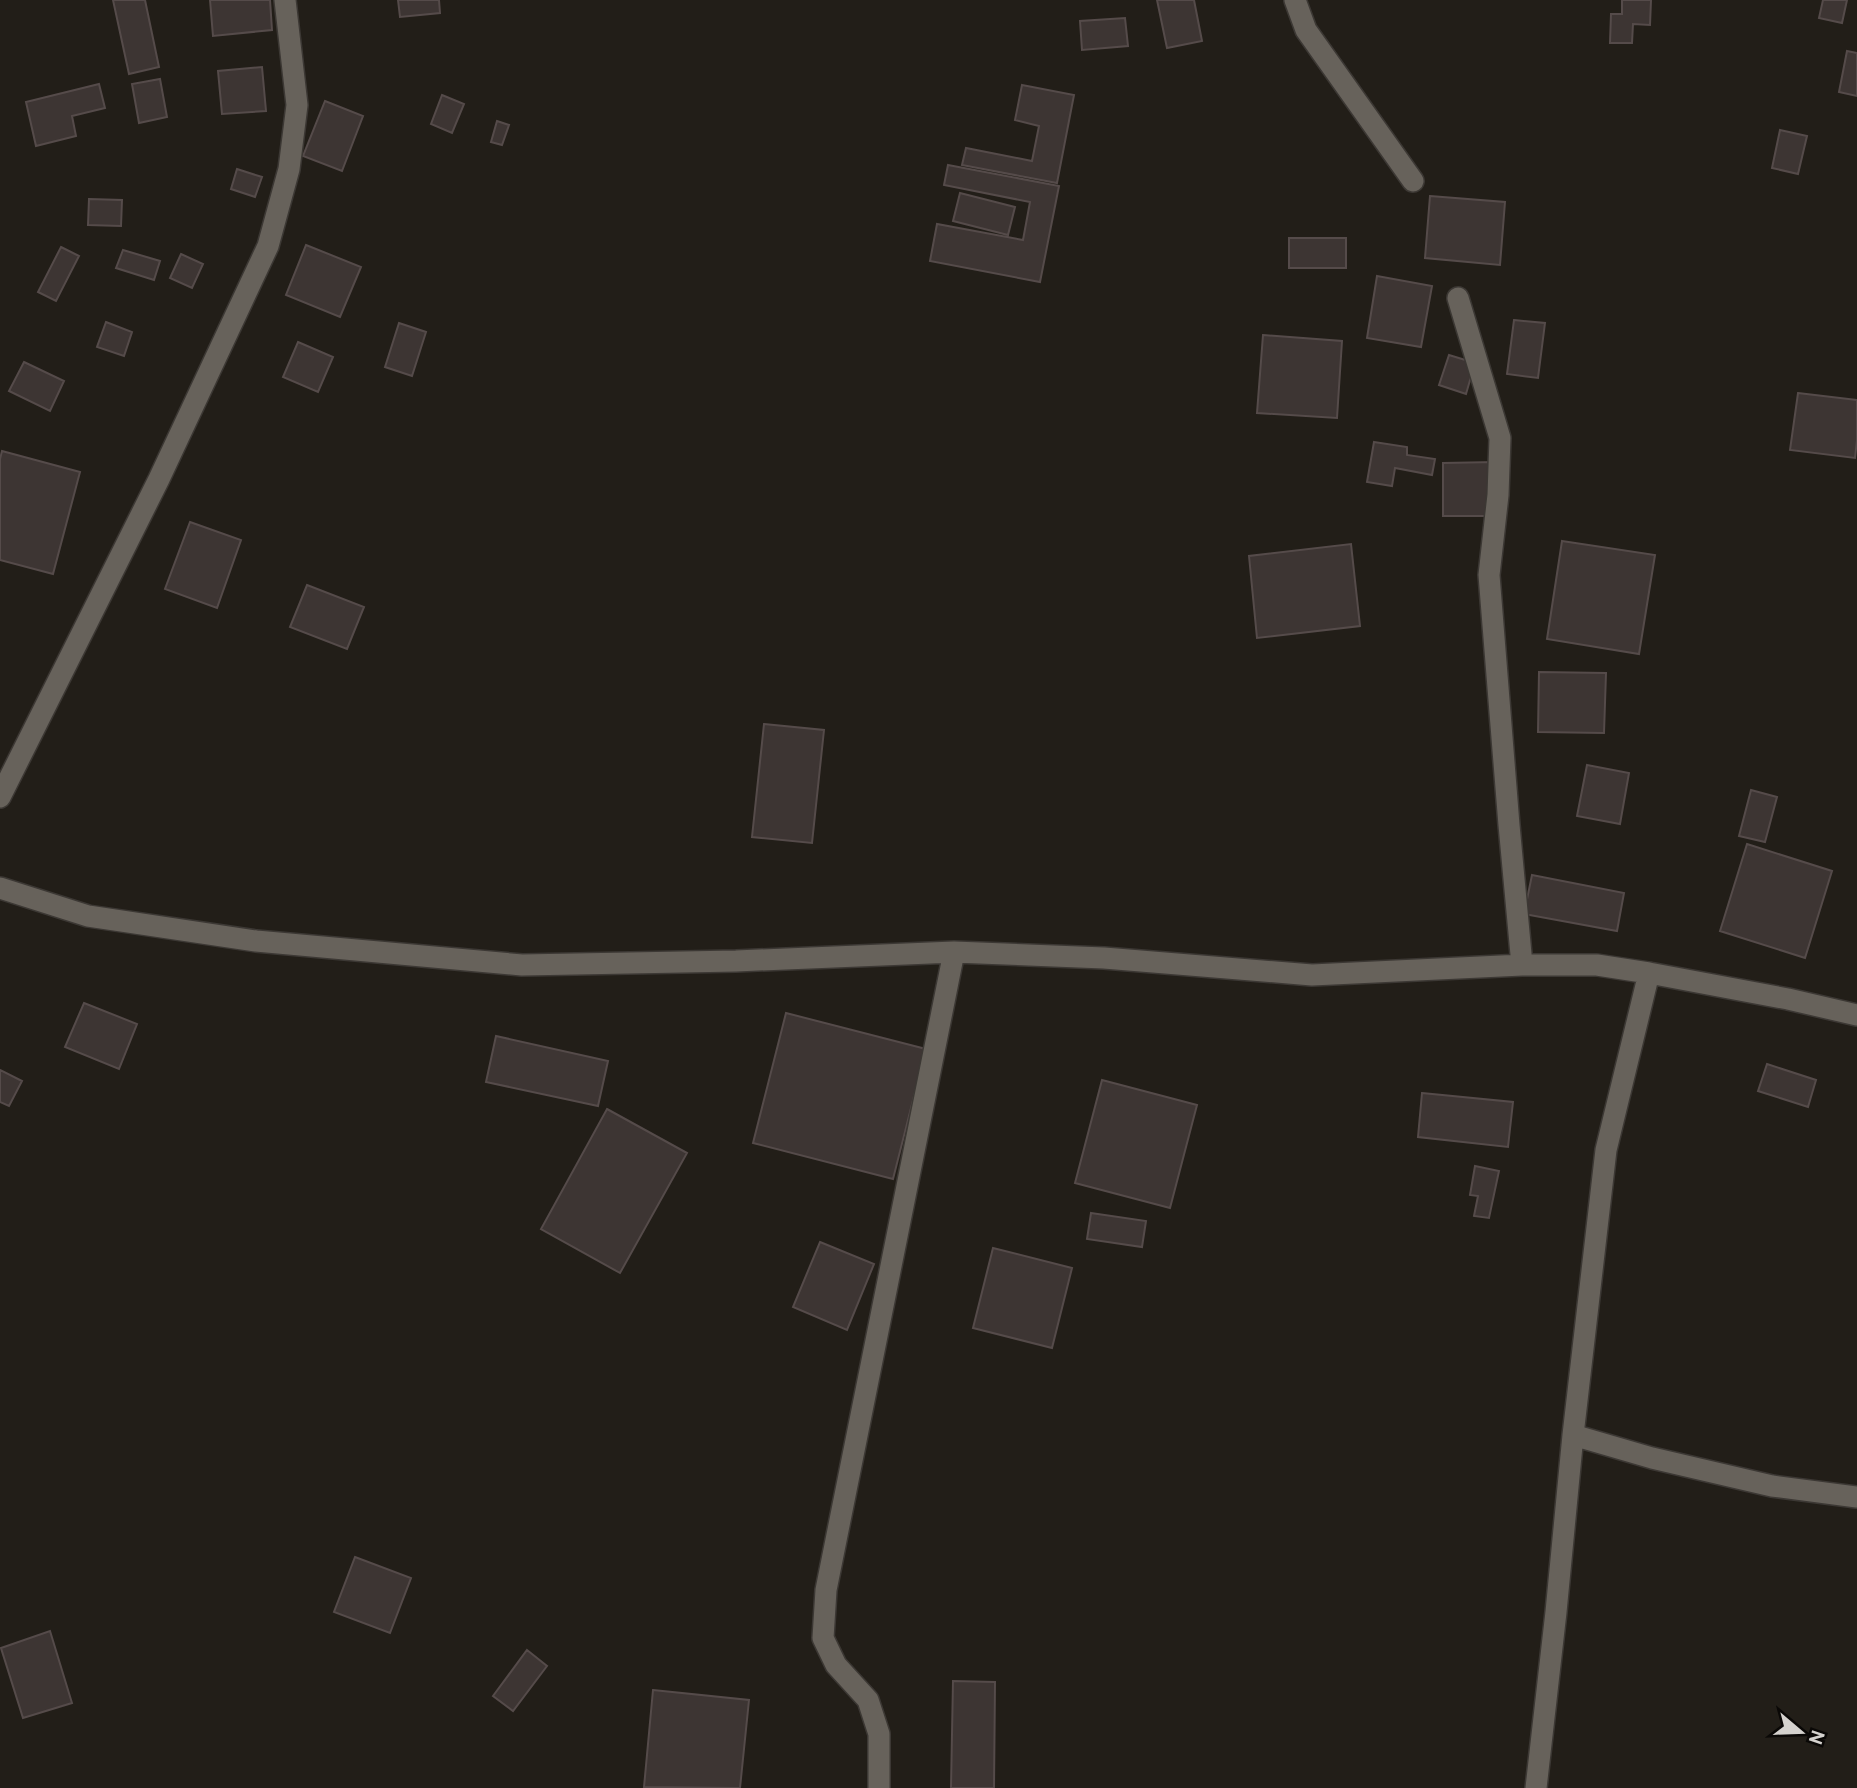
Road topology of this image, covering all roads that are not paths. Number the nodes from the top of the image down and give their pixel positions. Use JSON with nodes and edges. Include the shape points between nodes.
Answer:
{"nodes":[{"id":1,"x":285,"y":0,"type":"edge"},
{"id":2,"x":1295,"y":0,"type":"edge"},
{"id":3,"x":1413,"y":181,"type":"dead end"},
{"id":4,"x":1458,"y":298,"type":"dead end"},
{"id":5,"x":0,"y":797,"type":"edge"},
{"id":6,"x":0,"y":888,"type":"edge"},
{"id":7,"x":954,"y":952,"type":"junction"},
{"id":8,"x":1522,"y":965,"type":"junction"},
{"id":9,"x":1649,"y":973,"type":"junction"},
{"id":10,"x":1857,"y":1014,"type":"edge"},
{"id":11,"x":1573,"y":1435,"type":"junction"},
{"id":12,"x":1857,"y":1497,"type":"edge"},
{"id":13,"x":879,"y":1788,"type":"edge"},
{"id":14,"x":1536,"y":1788,"type":"edge"}],
"edges":[{"from":1,"to":5,"type":"street","via":[[297,105],[289,169],[268,246],[159,479]]},
{"from":2,"to":3,"type":"street","via":[[1306,30]]},
{"from":4,"to":8,"type":"street","via":[[1500,438],[1489,576]]},
{"from":6,"to":7,"type":"street","via":[[88,916],[256,941],[522,965]]},
{"from":7,"to":8,"type":"street","via":[[1104,958],[1312,975]]},
{"from":7,"to":13,"type":"street","via":[[826,1590],[823,1638],[836,1665],[868,1700],[879,1734]]},
{"from":8,"to":9,"type":"street","via":[[1597,965]]},
{"from":9,"to":10,"type":"street"},
{"from":9,"to":11,"type":"street","via":[[1606,1150]]},
{"from":11,"to":12,"type":"street","via":[[1772,1486]]},
{"from":11,"to":14,"type":"street"}]}
